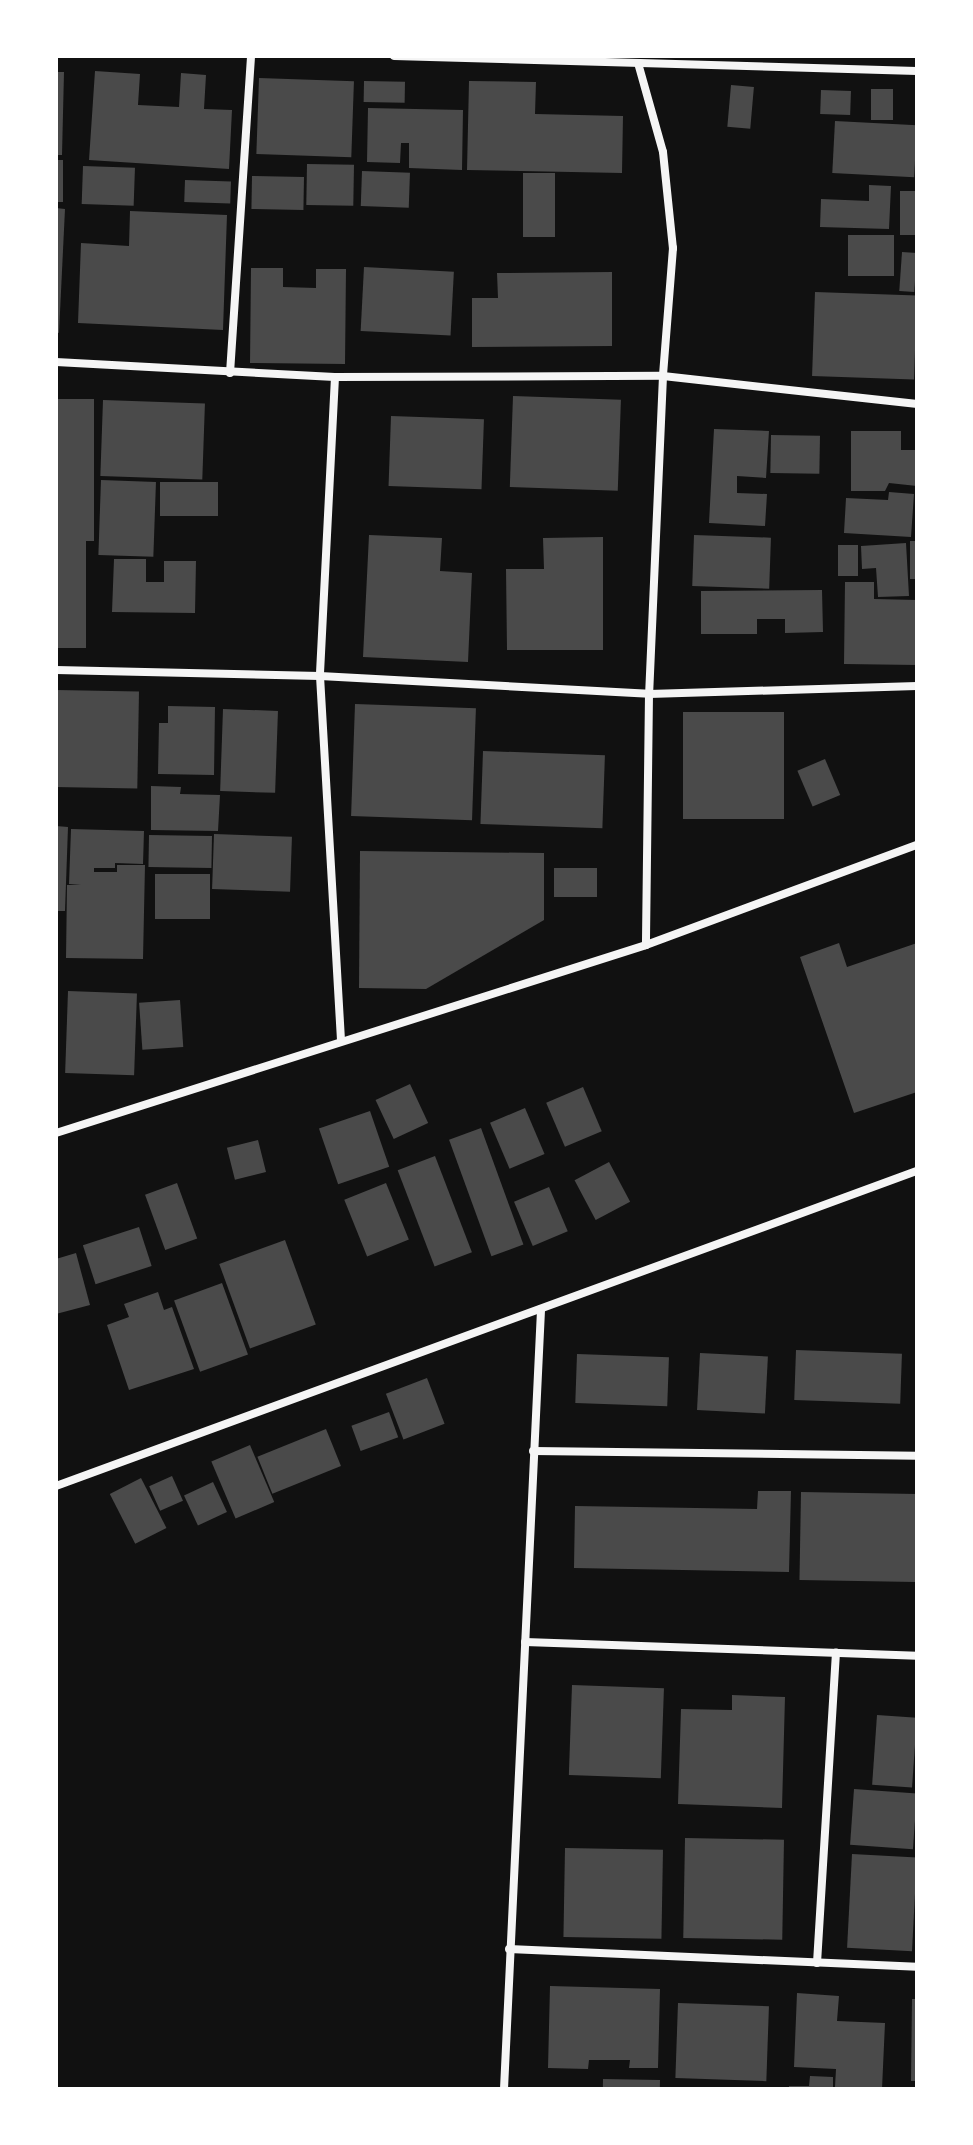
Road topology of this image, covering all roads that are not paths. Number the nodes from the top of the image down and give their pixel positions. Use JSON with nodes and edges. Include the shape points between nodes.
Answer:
{"nodes":[{"id":1,"x":251,"y":56,"type":"edge"},
{"id":2,"x":394,"y":56,"type":"edge"},
{"id":3,"x":638,"y":63,"type":"junction"},
{"id":4,"x":917,"y":71,"type":"edge"},
{"id":5,"x":56,"y":362,"type":"edge"},
{"id":6,"x":230,"y":373,"type":"junction"},
{"id":7,"x":663,"y":376,"type":"junction"},
{"id":8,"x":335,"y":377,"type":"junction"},
{"id":9,"x":917,"y":404,"type":"edge"},
{"id":10,"x":56,"y":670,"type":"edge"},
{"id":11,"x":320,"y":676,"type":"junction"},
{"id":12,"x":917,"y":686,"type":"edge"},
{"id":13,"x":649,"y":694,"type":"junction"},
{"id":14,"x":917,"y":845,"type":"edge"},
{"id":15,"x":646,"y":945,"type":"junction"},
{"id":16,"x":341,"y":1040,"type":"junction"},
{"id":17,"x":56,"y":1133,"type":"edge"},
{"id":18,"x":917,"y":1171,"type":"edge"},
{"id":19,"x":541,"y":1309,"type":"junction"},
{"id":20,"x":533,"y":1451,"type":"junction"},
{"id":21,"x":917,"y":1456,"type":"edge"},
{"id":22,"x":56,"y":1486,"type":"edge"},
{"id":23,"x":525,"y":1642,"type":"junction"},
{"id":24,"x":836,"y":1653,"type":"junction"},
{"id":25,"x":917,"y":1656,"type":"edge"},
{"id":26,"x":509,"y":1949,"type":"junction"},
{"id":27,"x":817,"y":1963,"type":"junction"},
{"id":28,"x":917,"y":1967,"type":"edge"},
{"id":29,"x":504,"y":2089,"type":"edge"}],
"edges":[{"from":1,"to":6,"type":"street"},
{"from":2,"to":3,"type":"street"},
{"from":3,"to":4,"type":"street"},
{"from":3,"to":7,"type":"street","via":[[663,152],[673,248]]},
{"from":5,"to":6,"type":"street"},
{"from":6,"to":8,"type":"street"},
{"from":7,"to":8,"type":"street"},
{"from":7,"to":9,"type":"street"},
{"from":7,"to":13,"type":"street"},
{"from":8,"to":11,"type":"street"},
{"from":10,"to":11,"type":"street"},
{"from":11,"to":13,"type":"street"},
{"from":11,"to":16,"type":"street"},
{"from":12,"to":13,"type":"street"},
{"from":13,"to":15,"type":"street"},
{"from":14,"to":15,"type":"street"},
{"from":15,"to":16,"type":"street"},
{"from":16,"to":17,"type":"street"},
{"from":18,"to":19,"type":"street"},
{"from":19,"to":20,"type":"street"},
{"from":19,"to":22,"type":"street"},
{"from":20,"to":21,"type":"street"},
{"from":20,"to":23,"type":"street"},
{"from":23,"to":24,"type":"street"},
{"from":23,"to":26,"type":"street"},
{"from":24,"to":25,"type":"street"},
{"from":24,"to":27,"type":"street"},
{"from":26,"to":27,"type":"street"},
{"from":26,"to":29,"type":"street"},
{"from":27,"to":28,"type":"street"}]}
